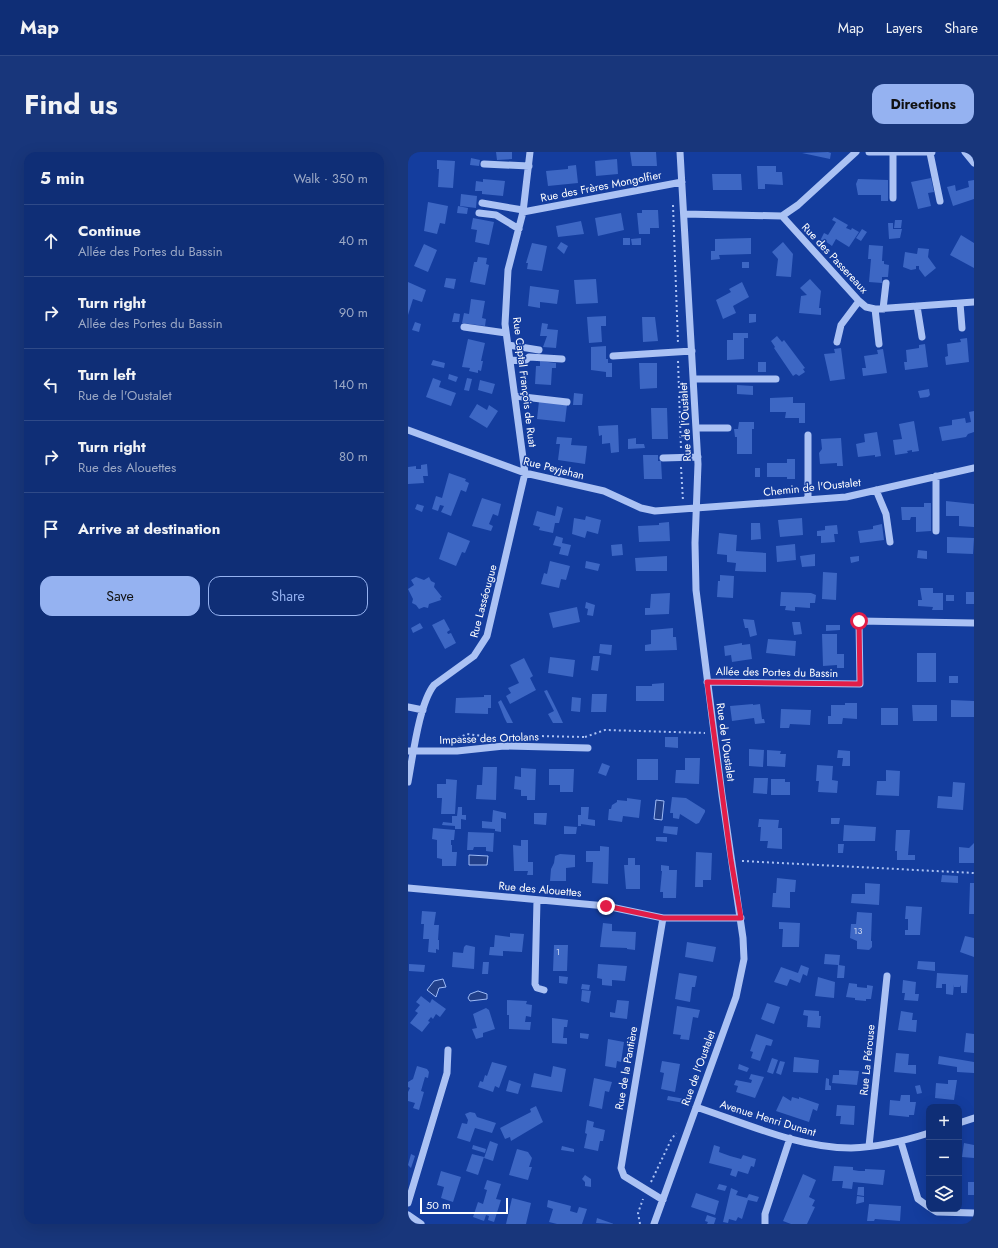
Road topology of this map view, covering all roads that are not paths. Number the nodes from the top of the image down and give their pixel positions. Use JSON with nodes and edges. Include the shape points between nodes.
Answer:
{"nodes":[{"id":1,"x":530,"y":152,"type":"edge"},
{"id":2,"x":680,"y":152,"type":"edge"},
{"id":3,"x":856,"y":152,"type":"edge"},
{"id":4,"x":869,"y":152,"type":"edge"},
{"id":5,"x":893,"y":152,"type":"edge"},
{"id":6,"x":931,"y":152,"type":"edge"},
{"id":7,"x":965,"y":152,"type":"edge"},
{"id":8,"x":974,"y":163,"type":"edge"},
{"id":9,"x":484,"y":164,"type":"dead end"},
{"id":10,"x":529,"y":166,"type":"junction"},
{"id":11,"x":682,"y":182,"type":"junction"},
{"id":12,"x":893,"y":198,"type":"dead end"},
{"id":13,"x":940,"y":201,"type":"dead end"},
{"id":14,"x":482,"y":203,"type":"dead end"},
{"id":15,"x":523,"y":211,"type":"junction"},
{"id":16,"x":479,"y":212,"type":"dead end"},
{"id":17,"x":684,"y":214,"type":"junction"},
{"id":18,"x":782,"y":216,"type":"junction"},
{"id":19,"x":519,"y":229,"type":"junction"},
{"id":20,"x":886,"y":283,"type":"dead end"},
{"id":21,"x":859,"y":301,"type":"junction"},
{"id":22,"x":974,"y":302,"type":"edge"},
{"id":23,"x":960,"y":303,"type":"junction"},
{"id":24,"x":917,"y":306,"type":"junction"},
{"id":25,"x":879,"y":309,"type":"junction"},
{"id":26,"x":464,"y":328,"type":"dead end"},
{"id":27,"x":962,"y":328,"type":"dead end"},
{"id":28,"x":506,"y":334,"type":"junction"},
{"id":29,"x":922,"y":337,"type":"dead end"},
{"id":30,"x":837,"y":342,"type":"dead end"},
{"id":31,"x":879,"y":344,"type":"dead end"},
{"id":32,"x":508,"y":345,"type":"junction"},
{"id":33,"x":539,"y":350,"type":"dead end"},
{"id":34,"x":692,"y":351,"type":"junction"},
{"id":35,"x":613,"y":356,"type":"dead end"},
{"id":36,"x":562,"y":359,"type":"dead end"},
{"id":37,"x":510,"y":360,"type":"junction"},
{"id":38,"x":694,"y":379,"type":"junction"},
{"id":39,"x":776,"y":379,"type":"dead end"},
{"id":40,"x":515,"y":396,"type":"junction"},
{"id":41,"x":567,"y":402,"type":"dead end"},
{"id":42,"x":696,"y":428,"type":"junction"},
{"id":43,"x":728,"y":428,"type":"dead end"},
{"id":44,"x":408,"y":430,"type":"edge"},
{"id":45,"x":808,"y":435,"type":"dead end"},
{"id":46,"x":698,"y":457,"type":"junction"},
{"id":47,"x":663,"y":458,"type":"dead end"},
{"id":48,"x":974,"y":468,"type":"edge"},
{"id":49,"x":525,"y":473,"type":"junction"},
{"id":50,"x":936,"y":476,"type":"junction"},
{"id":51,"x":876,"y":490,"type":"junction"},
{"id":52,"x":808,"y":498,"type":"junction"},
{"id":53,"x":698,"y":509,"type":"junction"},
{"id":54,"x":936,"y":531,"type":"dead end"},
{"id":55,"x":890,"y":542,"type":"dead end"},
{"id":56,"x":974,"y":622,"type":"edge"},
{"id":57,"x":707,"y":682,"type":"junction"},
{"id":58,"x":408,"y":707,"type":"edge"},
{"id":59,"x":423,"y":710,"type":"junction"},
{"id":60,"x":585,"y":748,"type":"road end"},
{"id":61,"x":411,"y":751,"type":"edge"},
{"id":62,"x":408,"y":782,"type":"edge"},
{"id":63,"x":408,"y":888,"type":"edge"},
{"id":64,"x":537,"y":900,"type":"junction"},
{"id":65,"x":663,"y":918,"type":"junction"},
{"id":66,"x":741,"y":918,"type":"junction"},
{"id":67,"x":887,"y":976,"type":"dead end"},
{"id":68,"x":544,"y":990,"type":"dead end"},
{"id":69,"x":448,"y":1050,"type":"dead end"},
{"id":70,"x":696,"y":1107,"type":"junction"},
{"id":71,"x":974,"y":1118,"type":"edge"},
{"id":72,"x":962,"y":1122,"type":"edge"},
{"id":73,"x":926,"y":1134,"type":"edge"},
{"id":74,"x":790,"y":1138,"type":"junction"},
{"id":75,"x":901,"y":1142,"type":"junction"},
{"id":76,"x":869,"y":1146,"type":"junction"},
{"id":77,"x":662,"y":1200,"type":"junction"},
{"id":78,"x":408,"y":1203,"type":"edge"},
{"id":79,"x":926,"y":1205,"type":"edge"},
{"id":80,"x":937,"y":1212,"type":"edge"},
{"id":81,"x":974,"y":1213,"type":"edge"},
{"id":82,"x":408,"y":1215,"type":"edge"},
{"id":83,"x":421,"y":1224,"type":"edge"},
{"id":84,"x":654,"y":1224,"type":"edge"},
{"id":85,"x":765,"y":1224,"type":"edge"}],
"edges":[{"from":1,"to":10,"type":"street","name":"Rue Captal François de Ruat"},
{"from":2,"to":11,"type":"street","name":"Rue de l'Oustalet"},
{"from":3,"to":18,"type":"street","via":[[798,205]]},
{"from":4,"to":5,"type":"street"},
{"from":5,"to":6,"type":"street"},
{"from":5,"to":12,"type":"street"},
{"from":6,"to":13,"type":"street"},
{"from":7,"to":8,"type":"street"},
{"from":9,"to":10,"type":"street"},
{"from":10,"to":15,"type":"street","name":"Rue Captal François de Ruat"},
{"from":11,"to":15,"type":"street","name":"Rue des Frères Mongolfier"},
{"from":11,"to":17,"type":"street","name":"Rue de l'Oustalet"},
{"from":14,"to":15,"type":"street"},
{"from":15,"to":19,"type":"street","name":"Rue Captal François de Ruat"},
{"from":16,"to":19,"type":"street","via":[[496,215]]},
{"from":17,"to":18,"type":"street"},
{"from":17,"to":34,"type":"street","name":"Rue de l'Oustalet"},
{"from":18,"to":21,"type":"street","name":"Rue des Passereaux"},
{"from":19,"to":28,"type":"street","name":"Rue Captal François de Ruat","via":[[508,270]]},
{"from":20,"to":25,"type":"street"},
{"from":21,"to":25,"type":"street","name":"Rue des Passereaux","via":[[866,307]]},
{"from":21,"to":30,"type":"street","via":[[841,325]]},
{"from":22,"to":23,"type":"street"},
{"from":23,"to":24,"type":"street"},
{"from":23,"to":27,"type":"street"},
{"from":24,"to":25,"type":"street"},
{"from":24,"to":29,"type":"street"},
{"from":25,"to":31,"type":"street"},
{"from":26,"to":28,"type":"street"},
{"from":28,"to":32,"type":"street","name":"Rue Captal François de Ruat"},
{"from":32,"to":33,"type":"street"},
{"from":32,"to":37,"type":"street","name":"Rue Captal François de Ruat"},
{"from":34,"to":35,"type":"street"},
{"from":34,"to":38,"type":"street","name":"Rue de l'Oustalet"},
{"from":36,"to":37,"type":"street","via":[[529,357],[524,361]]},
{"from":37,"to":40,"type":"street","name":"Rue Captal François de Ruat"},
{"from":38,"to":39,"type":"street"},
{"from":38,"to":42,"type":"street","name":"Rue de l'Oustalet"},
{"from":40,"to":41,"type":"street"},
{"from":40,"to":49,"type":"street","name":"Rue Captal François de Ruat"},
{"from":42,"to":43,"type":"street"},
{"from":42,"to":46,"type":"street","name":"Rue de l'Oustalet"},
{"from":44,"to":49,"type":"street","name":"Rue Peyjehan"},
{"from":45,"to":52,"type":"street"},
{"from":46,"to":47,"type":"street"},
{"from":46,"to":53,"type":"street","name":"Rue de l'Oustalet"},
{"from":48,"to":50,"type":"street","name":"Chemin de l'Oustalet"},
{"from":49,"to":53,"type":"street","name":"Rue Peyjehan","via":[[604,491],[651,510]]},
{"from":49,"to":59,"type":"street","name":"Rue Lasséougue","via":[[486,640],[474,656],[434,685],[429,691]]},
{"from":50,"to":51,"type":"street","name":"Chemin de l'Oustalet"},
{"from":50,"to":54,"type":"street"},
{"from":51,"to":52,"type":"street","name":"Chemin de l'Oustalet","via":[[846,497]]},
{"from":51,"to":55,"type":"street","via":[[886,514]]},
{"from":52,"to":53,"type":"street","name":"Chemin de l'Oustalet"},
{"from":53,"to":57,"type":"street","name":"Rue de l'Oustalet","via":[[695,543],[696,590]]},
{"from":56,"to":57,"type":"street","name":"Allée des Portes du Bassin","via":[[859,621],[860,684]]},
{"from":57,"to":66,"type":"street","name":"Rue de l'Oustalet"},
{"from":58,"to":59,"type":"street"},
{"from":59,"to":61,"type":"street","name":"Rue Lasséougue"},
{"from":60,"to":61,"type":"street","name":"Impasse des Ortolans","via":[[504,746],[457,751]]},
{"from":61,"to":62,"type":"street","name":"Rue Lasséougue"},
{"from":63,"to":64,"type":"street","name":"Rue des Alouettes"},
{"from":64,"to":65,"type":"street","name":"Rue des Alouettes","via":[[606,906]]},
{"from":64,"to":68,"type":"street","via":[[535,984],[537,988]]},
{"from":65,"to":66,"type":"street","name":"Rue des Alouettes"},
{"from":65,"to":77,"type":"street","name":"Rue de la Pantière","via":[[621,1168],[624,1176]]},
{"from":66,"to":70,"type":"street","name":"Rue de l'Oustalet","via":[[744,948],[742,973],[736,997]]},
{"from":67,"to":76,"type":"street","name":"Rue La Pérouse"},
{"from":69,"to":78,"type":"street","via":[[447,1073]]},
{"from":70,"to":74,"type":"street","name":"Avenue Henri Dunant"},
{"from":70,"to":77,"type":"street","name":"Rue de l'Oustalet"},
{"from":71,"to":72,"type":"street"},
{"from":73,"to":75,"type":"street","name":"Avenue Henri Dunant"},
{"from":74,"to":76,"type":"street","name":"Avenue Henri Dunant","via":[[837,1147]]},
{"from":74,"to":85,"type":"street","via":[[765,1214]]},
{"from":75,"to":76,"type":"street","name":"Avenue Henri Dunant"},
{"from":75,"to":79,"type":"street","via":[[918,1199]]},
{"from":77,"to":84,"type":"street","name":"Rue de l'Oustalet"},
{"from":80,"to":81,"type":"street"},
{"from":82,"to":83,"type":"street"}]}
